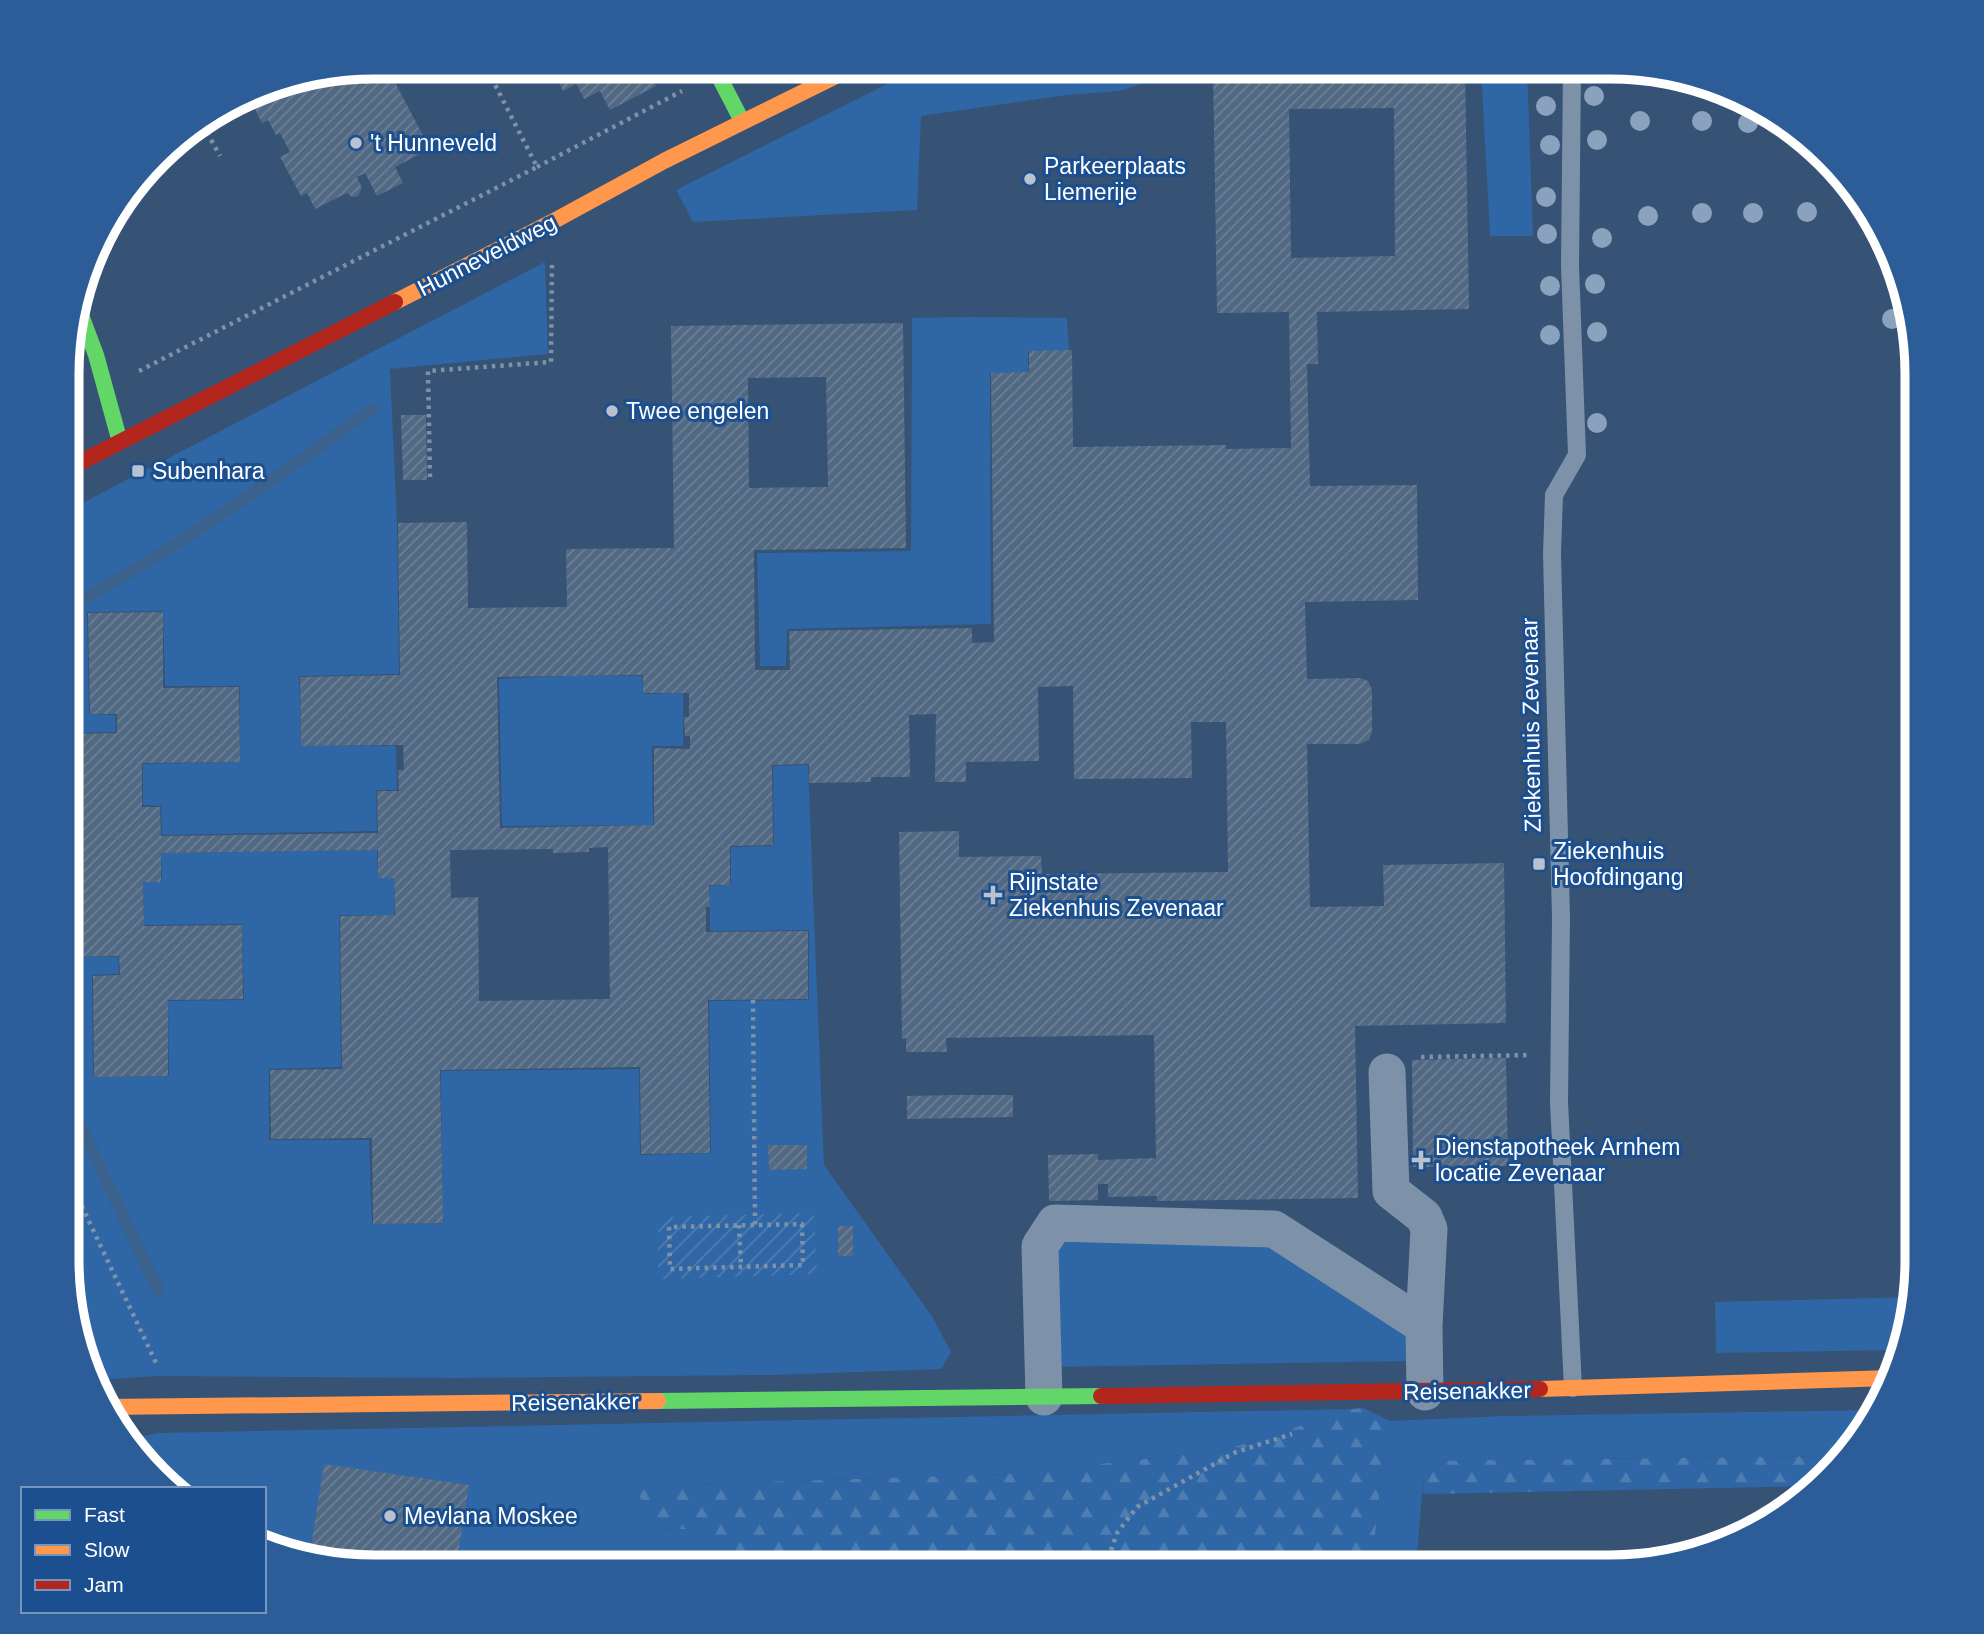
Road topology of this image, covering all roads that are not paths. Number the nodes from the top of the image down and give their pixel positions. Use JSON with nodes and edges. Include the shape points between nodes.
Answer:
{"nodes":[{"id":1,"x":720,"y":79,"type":"edge"},
{"id":2,"x":829,"y":79,"type":"edge"},
{"id":3,"x":1572,"y":79,"type":"edge"},
{"id":4,"x":742,"y":121,"type":"junction"},
{"id":5,"x":83,"y":321,"type":"edge"},
{"id":6,"x":120,"y":442,"type":"junction"},
{"id":7,"x":79,"y":463,"type":"edge"},
{"id":8,"x":1387,"y":1072,"type":"road end"},
{"id":9,"x":1424,"y":1326,"type":"junction"},
{"id":10,"x":1881,"y":1378,"type":"edge"},
{"id":11,"x":1573,"y":1388,"type":"junction"},
{"id":12,"x":1425,"y":1392,"type":"junction"},
{"id":13,"x":1044,"y":1397,"type":"junction"},
{"id":14,"x":117,"y":1407,"type":"edge"}],
"edges":[{"from":1,"to":4,"type":"street"},
{"from":2,"to":4,"type":"street","name":"Hunneveldweg"},
{"from":3,"to":11,"type":"lane","name":"Ziekenhuis Zevenaar","via":[[1570,266],[1577,454],[1554,495],[1552,554],[1561,918],[1559,1102]]},
{"from":4,"to":6,"type":"street","name":"Hunneveldweg"},
{"from":5,"to":6,"type":"street"},
{"from":6,"to":7,"type":"street","name":"Hunneveldweg"},
{"from":8,"to":9,"type":"street","via":[[1391,1191],[1423,1217],[1429,1229]]},
{"from":9,"to":12,"type":"street"},
{"from":9,"to":13,"type":"street","via":[[1274,1229],[1055,1223],[1040,1246]]},
{"from":10,"to":11,"type":"street","name":"Reisenakker"},
{"from":11,"to":12,"type":"street","name":"Reisenakker"},
{"from":12,"to":13,"type":"street","name":"Reisenakker"},
{"from":13,"to":14,"type":"street","name":"Reisenakker"}]}
